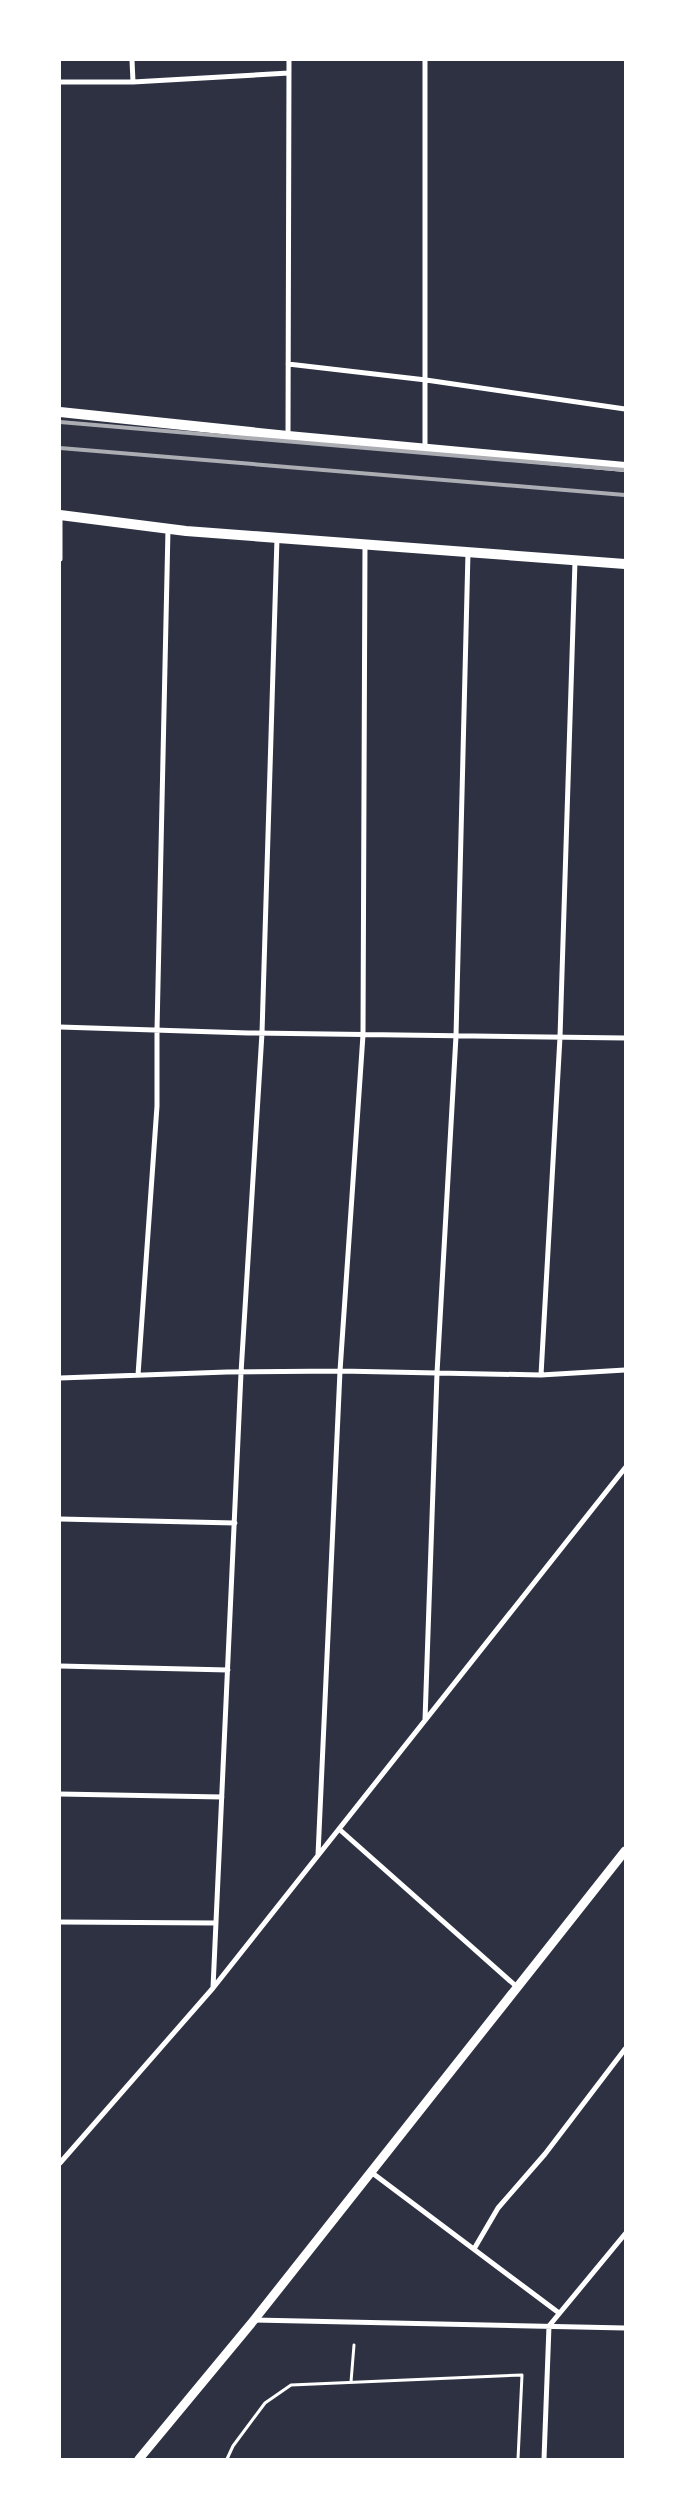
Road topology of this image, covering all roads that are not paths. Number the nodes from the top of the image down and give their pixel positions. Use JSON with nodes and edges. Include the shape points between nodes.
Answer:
{"nodes":[{"id":1,"x":132,"y":60,"type":"edge"},
{"id":2,"x":289,"y":60,"type":"edge"},
{"id":3,"x":425,"y":60,"type":"edge"},
{"id":4,"x":289,"y":73,"type":"junction"},
{"id":5,"x":60,"y":82,"type":"edge"},
{"id":6,"x":132,"y":82,"type":"junction"},
{"id":7,"x":288,"y":364,"type":"junction"},
{"id":8,"x":426,"y":380,"type":"junction"},
{"id":9,"x":625,"y":409,"type":"edge"},
{"id":10,"x":60,"y":412,"type":"edge"},
{"id":11,"x":288,"y":436,"type":"junction"},
{"id":12,"x":425,"y":449,"type":"junction"},
{"id":13,"x":625,"y":467,"type":"edge"},
{"id":14,"x":60,"y":515,"type":"edge"},
{"id":15,"x":168,"y":529,"type":"junction"},
{"id":16,"x":276,"y":538,"type":"junction"},
{"id":17,"x":365,"y":544,"type":"junction"},
{"id":18,"x":468,"y":552,"type":"junction"},
{"id":19,"x":60,"y":559,"type":"edge"},
{"id":20,"x":575,"y":560,"type":"junction"},
{"id":21,"x":625,"y":564,"type":"edge"},
{"id":22,"x":60,"y":1027,"type":"edge"},
{"id":23,"x":157,"y":1030,"type":"junction"},
{"id":24,"x":262,"y":1033,"type":"junction"},
{"id":25,"x":363,"y":1035,"type":"junction"},
{"id":26,"x":456,"y":1036,"type":"junction"},
{"id":27,"x":560,"y":1037,"type":"junction"},
{"id":28,"x":625,"y":1038,"type":"edge"},
{"id":29,"x":625,"y":1370,"type":"edge"},
{"id":30,"x":340,"y":1371,"type":"junction"},
{"id":31,"x":242,"y":1373,"type":"junction"},
{"id":32,"x":437,"y":1373,"type":"junction"},
{"id":33,"x":138,"y":1375,"type":"junction"},
{"id":34,"x":541,"y":1375,"type":"junction"},
{"id":35,"x":60,"y":1378,"type":"edge"},
{"id":36,"x":625,"y":1468,"type":"edge"},
{"id":37,"x":60,"y":1519,"type":"edge"},
{"id":38,"x":235,"y":1523,"type":"junction"},
{"id":39,"x":60,"y":1666,"type":"edge"},
{"id":40,"x":228,"y":1670,"type":"junction"},
{"id":41,"x":425,"y":1720,"type":"junction"},
{"id":42,"x":60,"y":1794,"type":"edge"},
{"id":43,"x":222,"y":1797,"type":"junction"},
{"id":44,"x":339,"y":1829,"type":"junction"},
{"id":45,"x":625,"y":1851,"type":"edge"},
{"id":46,"x":318,"y":1855,"type":"junction"},
{"id":47,"x":60,"y":1922,"type":"edge"},
{"id":48,"x":216,"y":1923,"type":"junction"},
{"id":49,"x":517,"y":1987,"type":"junction"},
{"id":50,"x":213,"y":1988,"type":"junction"},
{"id":51,"x":625,"y":2049,"type":"edge"},
{"id":52,"x":60,"y":2163,"type":"edge"},
{"id":53,"x":371,"y":2172,"type":"junction"},
{"id":54,"x":625,"y":2234,"type":"edge"},
{"id":55,"x":474,"y":2249,"type":"junction"},
{"id":56,"x":559,"y":2313,"type":"junction"},
{"id":57,"x":254,"y":2320,"type":"junction"},
{"id":58,"x":549,"y":2326,"type":"junction"},
{"id":59,"x":625,"y":2328,"type":"edge"},
{"id":60,"x":139,"y":2459,"type":"edge"},
{"id":61,"x":544,"y":2459,"type":"edge"}],
"edges":[{"from":1,"to":6,"type":"street"},
{"from":2,"to":4,"type":"street"},
{"from":3,"to":8,"type":"street"},
{"from":4,"to":6,"type":"street"},
{"from":4,"to":7,"type":"street"},
{"from":5,"to":6,"type":"street"},
{"from":7,"to":8,"type":"street"},
{"from":7,"to":11,"type":"street"},
{"from":8,"to":9,"type":"street"},
{"from":8,"to":12,"type":"street"},
{"from":10,"to":11,"type":"main road"},
{"from":11,"to":12,"type":"main road"},
{"from":12,"to":13,"type":"main road"},
{"from":14,"to":15,"type":"main road"},
{"from":14,"to":19,"type":"street"},
{"from":15,"to":16,"type":"main road"},
{"from":15,"to":23,"type":"street"},
{"from":16,"to":17,"type":"main road"},
{"from":16,"to":24,"type":"street"},
{"from":17,"to":18,"type":"main road"},
{"from":17,"to":25,"type":"street"},
{"from":18,"to":20,"type":"main road"},
{"from":18,"to":26,"type":"street"},
{"from":20,"to":21,"type":"main road"},
{"from":20,"to":27,"type":"street"},
{"from":22,"to":23,"type":"street"},
{"from":23,"to":24,"type":"street"},
{"from":23,"to":33,"type":"street","via":[[158,1106]]},
{"from":24,"to":25,"type":"street"},
{"from":24,"to":31,"type":"street"},
{"from":25,"to":26,"type":"street"},
{"from":25,"to":30,"type":"street"},
{"from":26,"to":27,"type":"street"},
{"from":26,"to":32,"type":"street"},
{"from":27,"to":28,"type":"street"},
{"from":27,"to":34,"type":"street"},
{"from":29,"to":34,"type":"street"},
{"from":30,"to":31,"type":"street"},
{"from":30,"to":32,"type":"street"},
{"from":30,"to":46,"type":"street"},
{"from":31,"to":33,"type":"street"},
{"from":31,"to":38,"type":"street"},
{"from":32,"to":34,"type":"street"},
{"from":32,"to":41,"type":"street"},
{"from":33,"to":35,"type":"street"},
{"from":36,"to":41,"type":"street"},
{"from":37,"to":38,"type":"street"},
{"from":38,"to":40,"type":"street"},
{"from":39,"to":40,"type":"street"},
{"from":40,"to":43,"type":"street"},
{"from":41,"to":44,"type":"street"},
{"from":42,"to":43,"type":"street"},
{"from":43,"to":48,"type":"street"},
{"from":44,"to":46,"type":"street"},
{"from":44,"to":49,"type":"street"},
{"from":45,"to":49,"type":"street"},
{"from":46,"to":50,"type":"street"},
{"from":47,"to":48,"type":"street"},
{"from":48,"to":50,"type":"street"},
{"from":49,"to":53,"type":"street"},
{"from":50,"to":52,"type":"street"},
{"from":51,"to":55,"type":"street","via":[[551,2147],[498,2208]]},
{"from":53,"to":55,"type":"street"},
{"from":53,"to":57,"type":"street"},
{"from":54,"to":56,"type":"street"},
{"from":55,"to":56,"type":"street"},
{"from":56,"to":58,"type":"street"},
{"from":57,"to":58,"type":"street"},
{"from":57,"to":60,"type":"street"},
{"from":58,"to":59,"type":"street"},
{"from":58,"to":61,"type":"street"}]}
